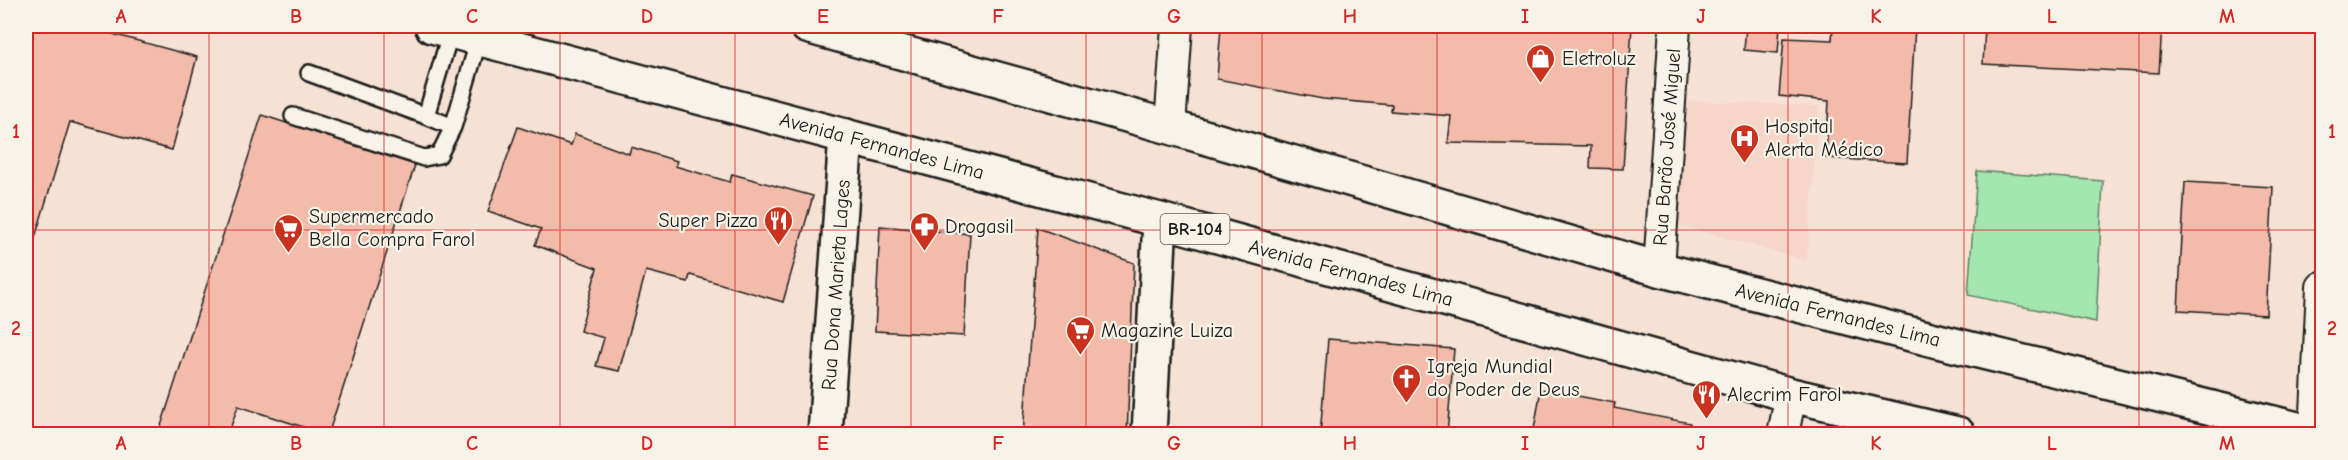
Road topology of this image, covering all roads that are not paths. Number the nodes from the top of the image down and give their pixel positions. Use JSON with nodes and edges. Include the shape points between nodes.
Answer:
{"nodes":[{"id":1,"x":807,"y":26,"type":"edge"},
{"id":2,"x":1176,"y":26,"type":"edge"},
{"id":3,"x":1675,"y":26,"type":"edge"},
{"id":4,"x":454,"y":32,"type":"edge"},
{"id":5,"x":309,"y":73,"type":"dead end"},
{"id":6,"x":426,"y":116,"type":"junction"},
{"id":7,"x":293,"y":117,"type":"dead end"},
{"id":8,"x":453,"y":127,"type":"junction"},
{"id":9,"x":1170,"y":127,"type":"junction"},
{"id":10,"x":846,"y":136,"type":"junction"},
{"id":11,"x":1160,"y":220,"type":"junction"},
{"id":12,"x":1659,"y":269,"type":"junction"},
{"id":13,"x":2322,"y":286,"type":"edge"},
{"id":14,"x":1791,"y":395,"type":"junction"},
{"id":15,"x":2317,"y":434,"type":"edge"},
{"id":16,"x":825,"y":435,"type":"edge"},
{"id":17,"x":1149,"y":435,"type":"edge"},
{"id":18,"x":1783,"y":435,"type":"edge"},
{"id":19,"x":1958,"y":435,"type":"edge"}],
"edges":[{"from":1,"to":9,"type":"main road","name":"Avenida Fernandes Lima"},
{"from":2,"to":9,"type":"street"},
{"from":3,"to":12,"type":"street","name":"Rua Barão José Miguel"},
{"from":4,"to":6,"type":"lane"},
{"from":4,"to":8,"type":"lane"},
{"from":4,"to":10,"type":"main road","name":"Avenida Fernandes Lima","number":"BR-104"},
{"from":5,"to":6,"type":"lane"},
{"from":6,"to":8,"type":"lane"},
{"from":7,"to":8,"type":"lane","via":[[424,158],[439,155]]},
{"from":9,"to":12,"type":"main road","name":"Avenida Fernandes Lima"},
{"from":10,"to":11,"type":"main road","name":"Avenida Fernandes Lima","number":"BR-104"},
{"from":10,"to":16,"type":"main road","name":"Rua Dona Marieta Lages"},
{"from":11,"to":14,"type":"main road","name":"Avenida Fernandes Lima","number":"BR-104"},
{"from":11,"to":17,"type":"main road"},
{"from":12,"to":15,"type":"main road","name":"Avenida Fernandes Lima"},
{"from":13,"to":15,"type":"street"},
{"from":14,"to":18,"type":"street"},
{"from":14,"to":19,"type":"main road","name":"Avenida Fernandes Lima","number":"BR-104"}]}
